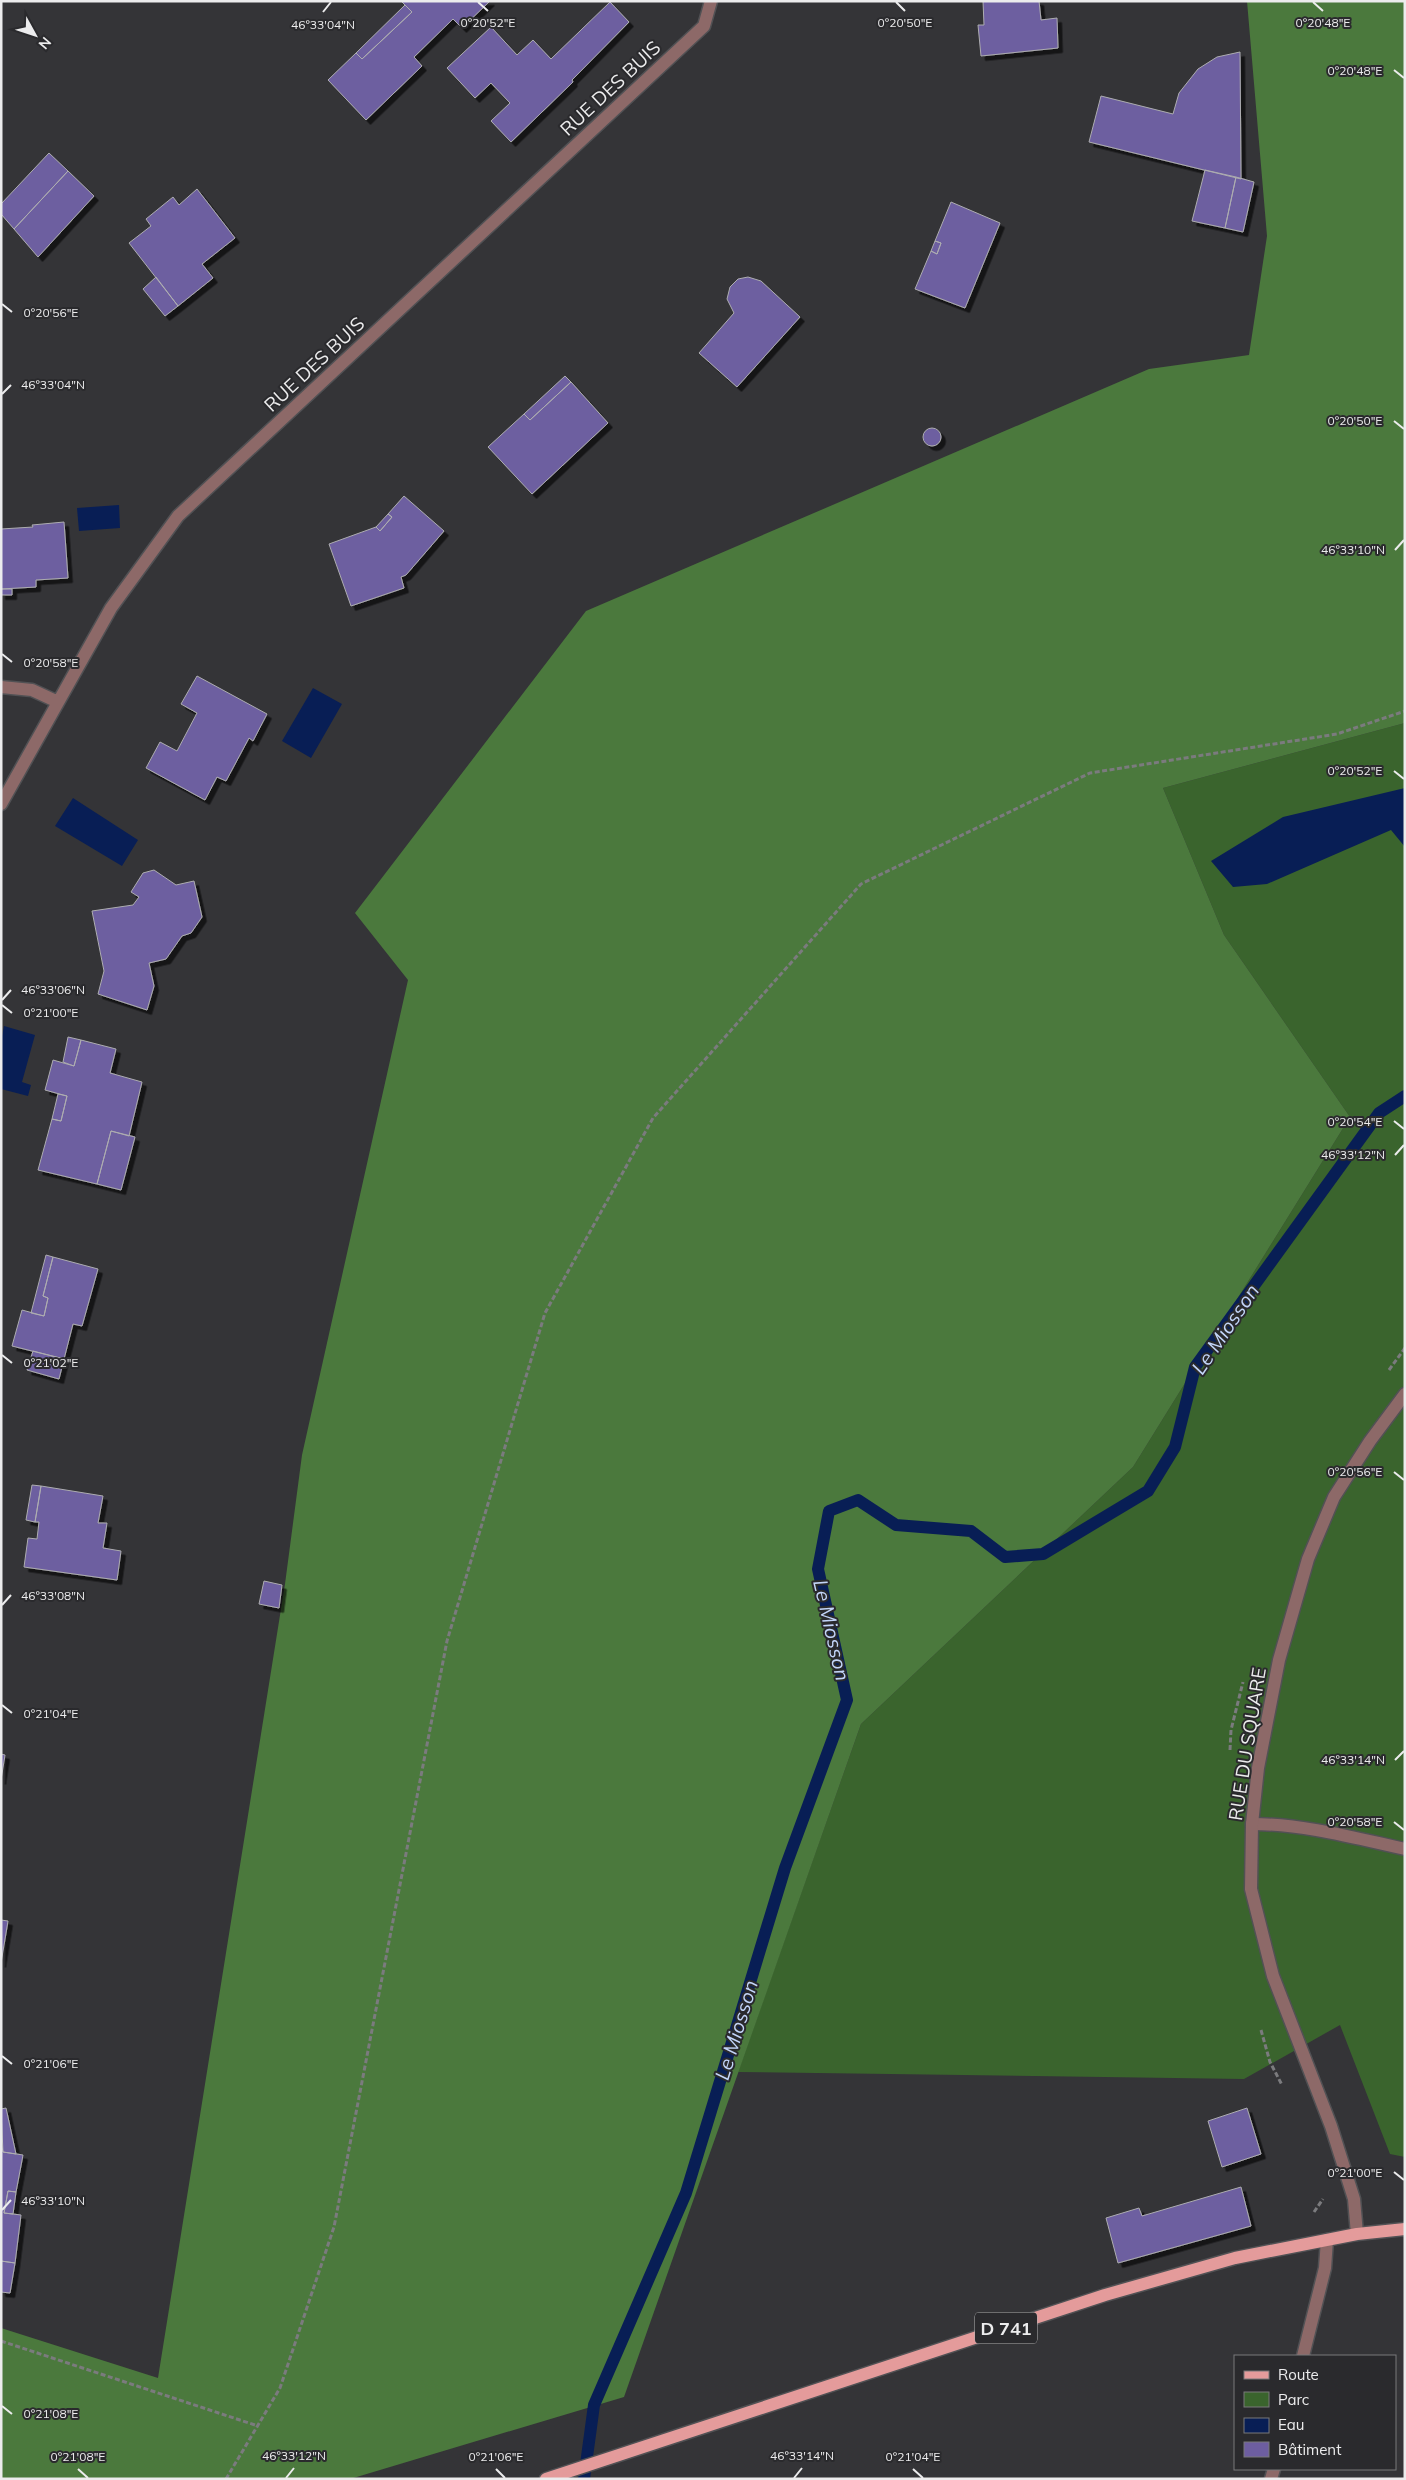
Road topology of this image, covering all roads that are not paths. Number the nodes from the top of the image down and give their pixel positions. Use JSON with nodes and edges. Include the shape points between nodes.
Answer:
{"nodes":[{"id":1,"x":711,"y":1,"type":"edge"},
{"id":2,"x":1,"y":687,"type":"edge"},
{"id":3,"x":58,"y":702,"type":"junction"},
{"id":4,"x":1,"y":804,"type":"edge"},
{"id":5,"x":1405,"y":1394,"type":"edge"},
{"id":6,"x":1252,"y":1824,"type":"junction"},
{"id":7,"x":1405,"y":1849,"type":"edge"},
{"id":8,"x":1405,"y":2229,"type":"edge"},
{"id":9,"x":1357,"y":2234,"type":"junction"},
{"id":10,"x":1327,"y":2240,"type":"junction"},
{"id":11,"x":1303,"y":2355,"type":"edge"},
{"id":12,"x":546,"y":2479,"type":"edge"}],
"edges":[{"from":1,"to":3,"type":"street","name":"RUE DES BUIS","via":[[704,26],[178,516],[112,608]]},
{"from":2,"to":3,"type":"street","via":[[32,690]]},
{"from":3,"to":4,"type":"street","name":"RUE DES BUIS"},
{"from":5,"to":6,"type":"street","name":"RUE DU SQUARE","via":[[1370,1440],[1334,1497],[1308,1559],[1279,1660],[1258,1768]]},
{"from":6,"to":7,"type":"street","via":[[1278,1824]]},
{"from":6,"to":9,"type":"street","name":"RUE DU SQUARE","via":[[1251,1889],[1273,1976],[1331,2126],[1354,2199]]},
{"from":8,"to":9,"type":"main road","number":"D 741"},
{"from":9,"to":10,"type":"main road","number":"D 741"},
{"from":10,"to":11,"type":"street","via":[[1325,2268]]},
{"from":10,"to":12,"type":"main road","number":"D 741","via":[[1235,2258],[1106,2295]]}]}
